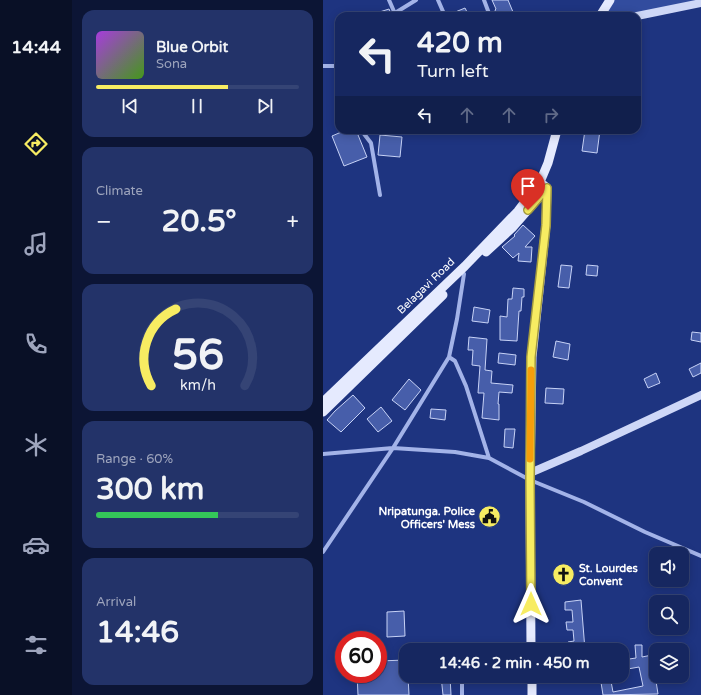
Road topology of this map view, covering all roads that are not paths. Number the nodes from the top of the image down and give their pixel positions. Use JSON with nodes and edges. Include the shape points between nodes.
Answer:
{"nodes":[{"id":1,"x":389,"y":0,"type":"edge"},
{"id":2,"x":416,"y":0,"type":"edge"},
{"id":3,"x":438,"y":0,"type":"edge"},
{"id":4,"x":484,"y":0,"type":"edge"},
{"id":5,"x":610,"y":0,"type":"edge"},
{"id":6,"x":701,"y":2,"type":"edge"},
{"id":7,"x":395,"y":12,"type":"edge"},
{"id":8,"x":400,"y":12,"type":"edge"},
{"id":9,"x":443,"y":12,"type":"edge"},
{"id":10,"x":488,"y":12,"type":"edge"},
{"id":11,"x":602,"y":12,"type":"edge"},
{"id":12,"x":641,"y":15,"type":"edge"},
{"id":13,"x":335,"y":66,"type":"edge"},
{"id":14,"x":323,"y":67,"type":"edge"},
{"id":15,"x":364,"y":134,"type":"edge"},
{"id":16,"x":556,"y":134,"type":"edge"},
{"id":17,"x":544,"y":185,"type":"junction"},
{"id":18,"x":380,"y":195,"type":"dead end"},
{"id":19,"x":464,"y":274,"type":"junction"},
{"id":20,"x":449,"y":357,"type":"junction"},
{"id":21,"x":701,"y":395,"type":"edge"},
{"id":22,"x":323,"y":402,"type":"edge"},
{"id":23,"x":323,"y":412,"type":"edge"},
{"id":24,"x":393,"y":448,"type":"junction"},
{"id":25,"x":323,"y":454,"type":"edge"},
{"id":26,"x":489,"y":458,"type":"junction"},
{"id":27,"x":530,"y":476,"type":"junction"},
{"id":28,"x":323,"y":552,"type":"edge"},
{"id":29,"x":701,"y":556,"type":"edge"},
{"id":30,"x":531,"y":643,"type":"edge"},
{"id":31,"x":462,"y":683,"type":"edge"},
{"id":32,"x":532,"y":683,"type":"edge"},
{"id":33,"x":462,"y":695,"type":"edge"},
{"id":34,"x":532,"y":695,"type":"edge"}],
"edges":[{"from":1,"to":7,"type":"street"},
{"from":2,"to":8,"type":"street"},
{"from":3,"to":9,"type":"street"},
{"from":4,"to":10,"type":"street"},
{"from":5,"to":11,"type":"main road"},
{"from":6,"to":12,"type":"street"},
{"from":13,"to":14,"type":"street"},
{"from":15,"to":18,"type":"street","via":[[371,143]]},
{"from":16,"to":17,"type":"main road"},
{"from":17,"to":19,"type":"main road","via":[[512,228]]},
{"from":17,"to":22,"type":"main road","name":"Belagavi Road","via":[[465,266]]},
{"from":17,"to":27,"type":"main road","via":[[546,225],[534,327]]},
{"from":19,"to":20,"type":"street"},
{"from":19,"to":23,"type":"main road"},
{"from":20,"to":24,"type":"street"},
{"from":20,"to":26,"type":"street","via":[[455,361],[466,386]]},
{"from":21,"to":27,"type":"street"},
{"from":24,"to":25,"type":"street"},
{"from":24,"to":26,"type":"street","via":[[455,452]]},
{"from":24,"to":28,"type":"street"},
{"from":26,"to":27,"type":"street"},
{"from":27,"to":29,"type":"street"},
{"from":27,"to":30,"type":"main road"},
{"from":31,"to":33,"type":"street"},
{"from":32,"to":34,"type":"main road"}]}
